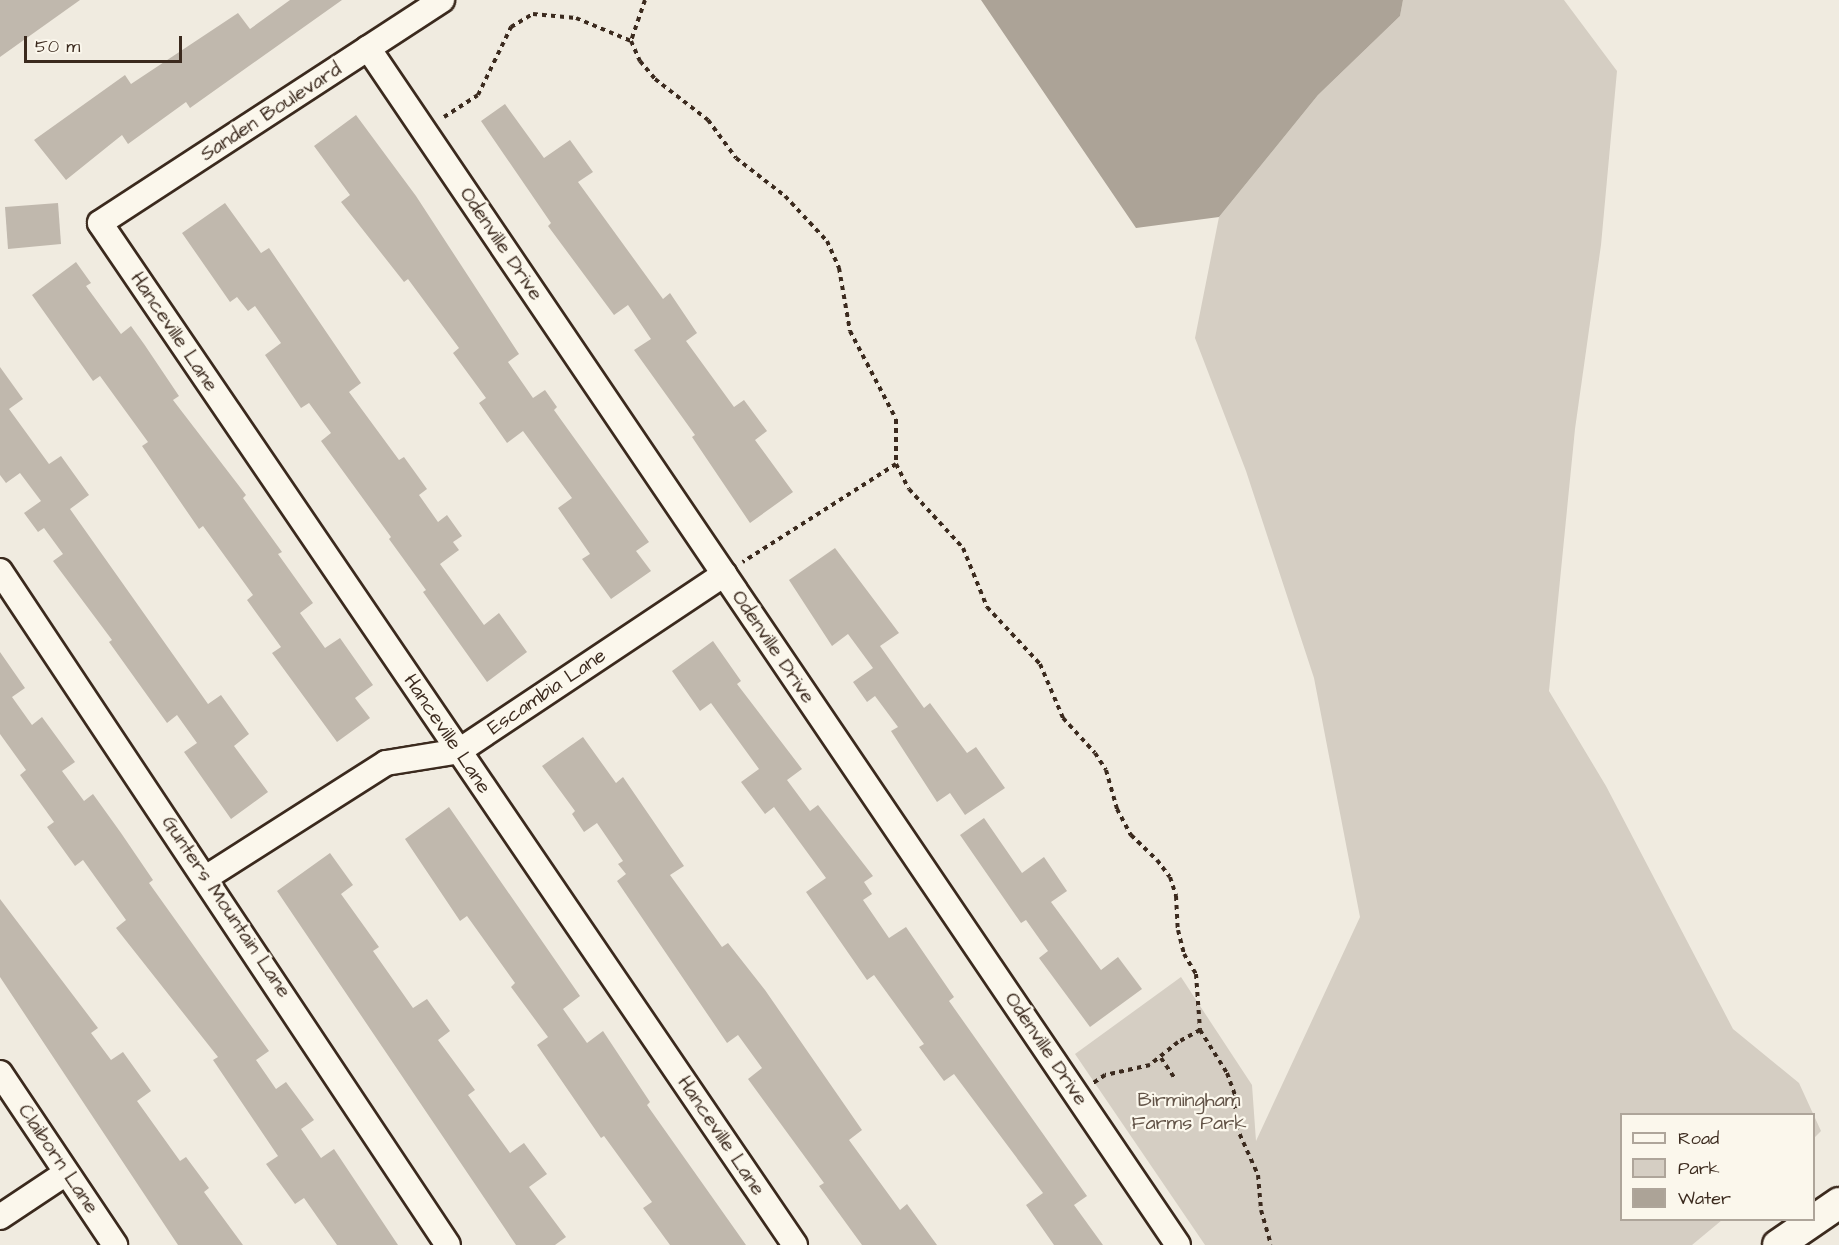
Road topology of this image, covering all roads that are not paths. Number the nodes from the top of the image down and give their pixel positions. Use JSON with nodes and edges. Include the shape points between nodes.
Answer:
{"nodes":[{"id":1,"x":442,"y":0,"type":"edge"},
{"id":2,"x":368,"y":48,"type":"junction"},
{"id":3,"x":100,"y":224,"type":"joint"},
{"id":4,"x":734,"y":568,"type":"junction"},
{"id":5,"x":0,"y":571,"type":"edge"},
{"id":6,"x":459,"y":751,"type":"junction"},
{"id":7,"x":207,"y":877,"type":"junction"},
{"id":8,"x":0,"y":1073,"type":"edge"},
{"id":9,"x":66,"y":1173,"type":"junction"},
{"id":10,"x":1839,"y":1203,"type":"edge"},
{"id":11,"x":0,"y":1217,"type":"edge"},
{"id":12,"x":1815,"y":1220,"type":"edge"},
{"id":13,"x":1813,"y":1221,"type":"edge"},
{"id":14,"x":116,"y":1245,"type":"edge"},
{"id":15,"x":448,"y":1245,"type":"edge"},
{"id":16,"x":795,"y":1245,"type":"edge"},
{"id":17,"x":1178,"y":1245,"type":"edge"},
{"id":18,"x":1778,"y":1245,"type":"edge"}],
"edges":[{"from":1,"to":2,"type":"street","name":"Sanden Boulevard"},
{"from":2,"to":3,"type":"street","name":"Sanden Boulevard"},
{"from":2,"to":4,"type":"street","name":"Odenville Drive"},
{"from":3,"to":6,"type":"street","name":"Hanceville Lane"},
{"from":4,"to":6,"type":"street","name":"Escambia Lane"},
{"from":4,"to":17,"type":"street","name":"Odenville Drive"},
{"from":5,"to":7,"type":"street","name":"Gunters Mountain Lane"},
{"from":6,"to":7,"type":"street","name":"Escambia Lane","via":[[386,763]]},
{"from":6,"to":16,"type":"street","name":"Hanceville Lane"},
{"from":7,"to":15,"type":"street","name":"Gunters Mountain Lane"},
{"from":8,"to":9,"type":"street","name":"Claiborn Lane"},
{"from":9,"to":11,"type":"street"},
{"from":9,"to":14,"type":"street","name":"Claiborn Lane"},
{"from":10,"to":12,"type":"main road"},
{"from":13,"to":18,"type":"main road"}]}
